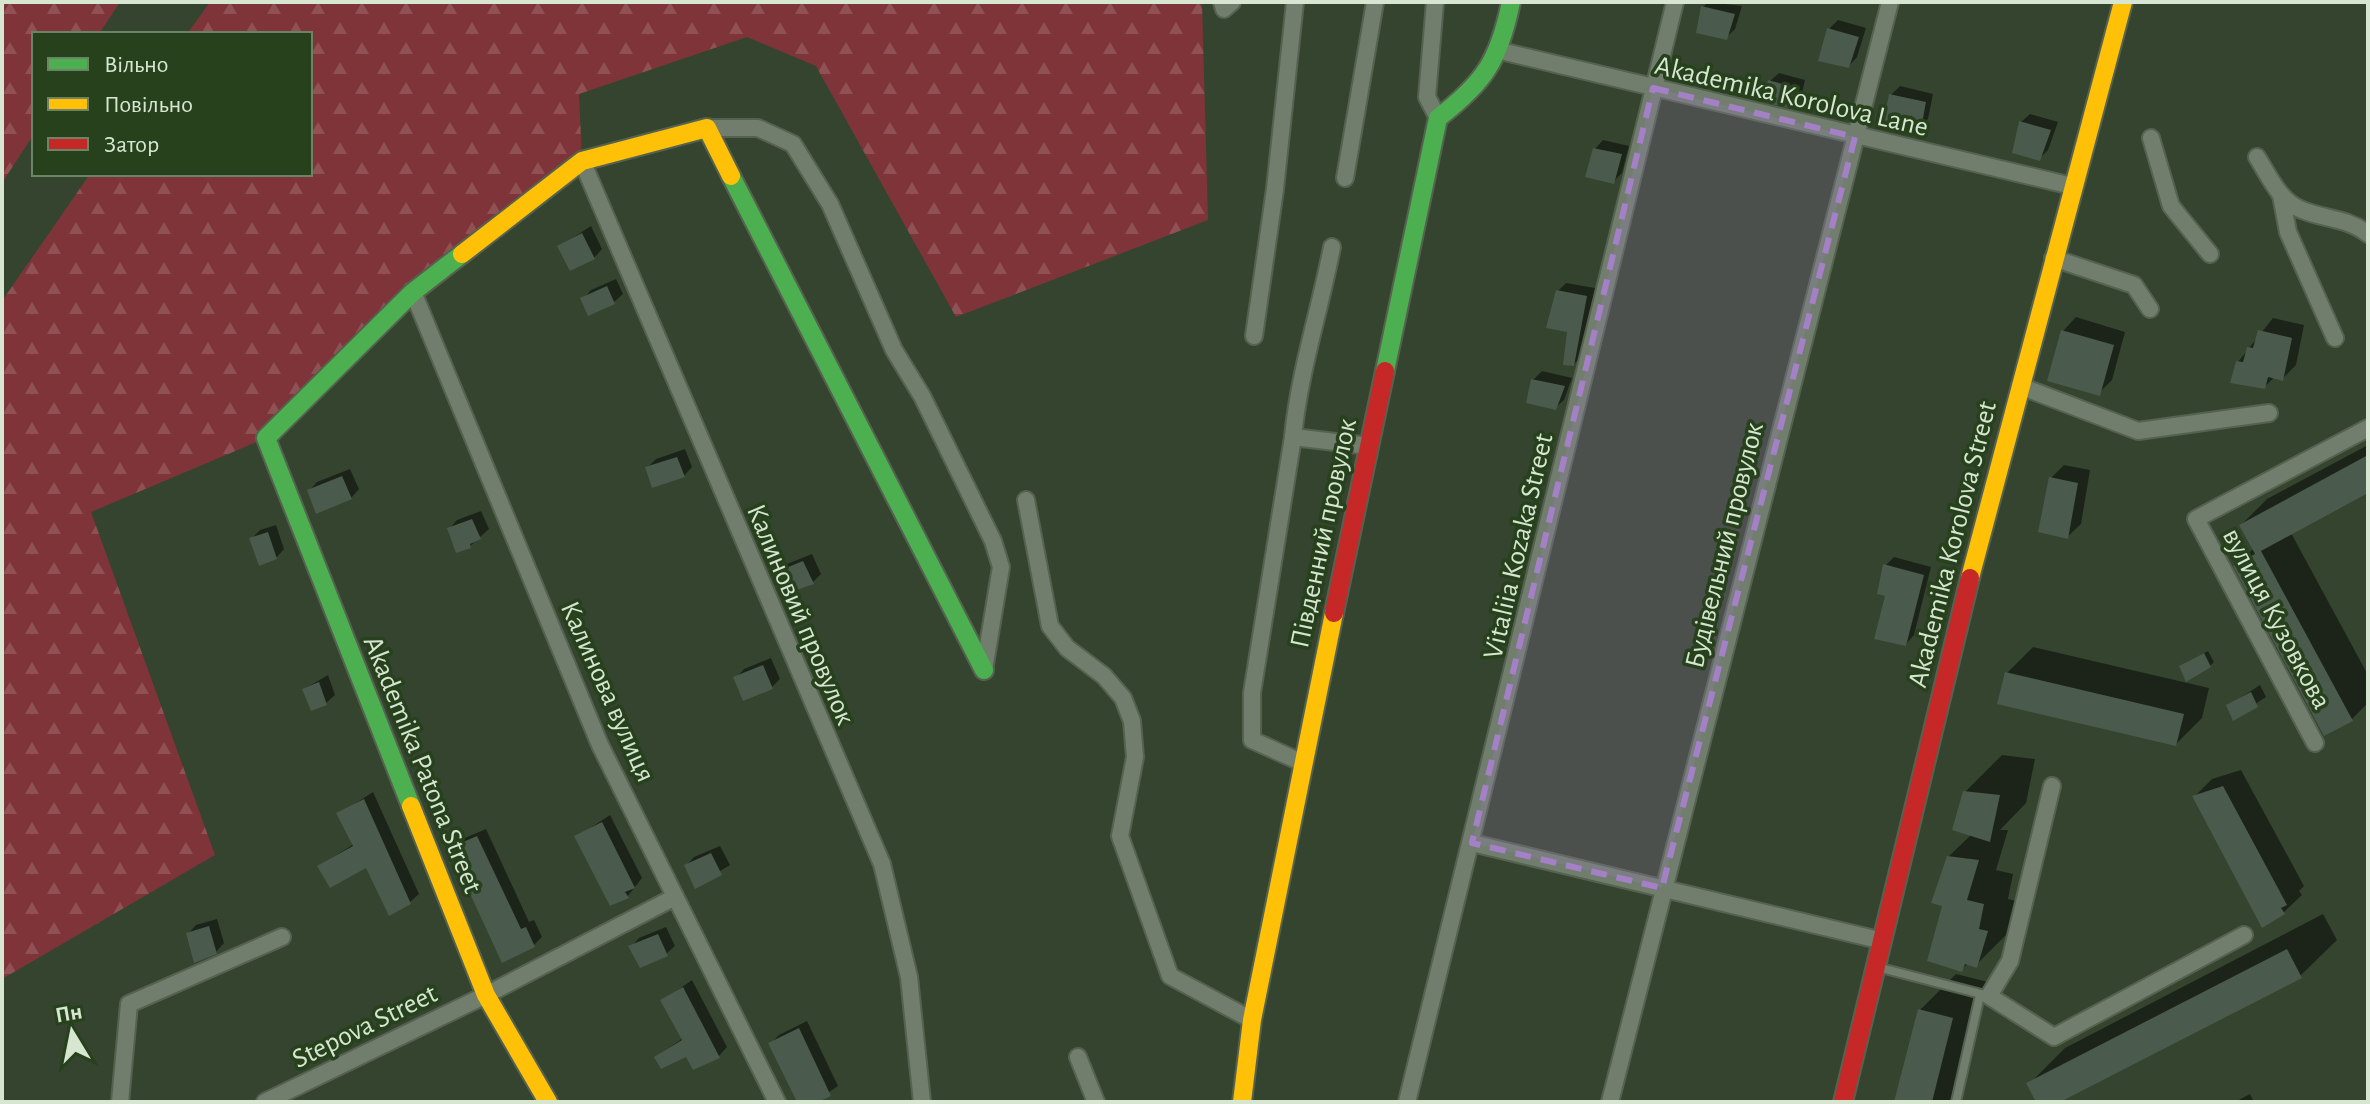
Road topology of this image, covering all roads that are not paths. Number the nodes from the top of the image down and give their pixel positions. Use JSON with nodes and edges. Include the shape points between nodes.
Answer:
{"nodes":[{"id":1,"x":1222,"y":2,"type":"edge"},
{"id":2,"x":1232,"y":2,"type":"edge"},
{"id":3,"x":1295,"y":2,"type":"edge"},
{"id":4,"x":1375,"y":2,"type":"edge"},
{"id":5,"x":1435,"y":2,"type":"edge"},
{"id":6,"x":1511,"y":2,"type":"edge"},
{"id":7,"x":1675,"y":2,"type":"edge"},
{"id":8,"x":1890,"y":2,"type":"edge"},
{"id":9,"x":2123,"y":2,"type":"edge"},
{"id":10,"x":1501,"y":51,"type":"junction"},
{"id":11,"x":1653,"y":88,"type":"junction"},
{"id":12,"x":1438,"y":118,"type":"junction"},
{"id":13,"x":707,"y":128,"type":"junction"},
{"id":14,"x":1855,"y":137,"type":"junction"},
{"id":15,"x":2151,"y":138,"type":"dead end"},
{"id":16,"x":2257,"y":157,"type":"dead end"},
{"id":17,"x":582,"y":161,"type":"junction"},
{"id":18,"x":1345,"y":178,"type":"dead end"},
{"id":19,"x":2072,"y":186,"type":"junction"},
{"id":20,"x":2281,"y":195,"type":"junction"},
{"id":21,"x":2368,"y":234,"type":"edge"},
{"id":22,"x":1332,"y":247,"type":"dead end"},
{"id":23,"x":2210,"y":254,"type":"dead end"},
{"id":24,"x":2053,"y":258,"type":"junction"},
{"id":25,"x":413,"y":292,"type":"junction"},
{"id":26,"x":2150,"y":309,"type":"dead end"},
{"id":27,"x":1254,"y":336,"type":"dead end"},
{"id":28,"x":2335,"y":338,"type":"dead end"},
{"id":29,"x":2020,"y":386,"type":"junction"},
{"id":30,"x":2269,"y":413,"type":"dead end"},
{"id":31,"x":2368,"y":428,"type":"edge"},
{"id":32,"x":1293,"y":437,"type":"junction"},
{"id":33,"x":1369,"y":446,"type":"junction"},
{"id":34,"x":1026,"y":500,"type":"dead end"},
{"id":35,"x":984,"y":670,"type":"joint"},
{"id":36,"x":2315,"y":743,"type":"dead end"},
{"id":37,"x":1303,"y":763,"type":"junction"},
{"id":38,"x":2052,"y":786,"type":"dead end"},
{"id":39,"x":1472,"y":843,"type":"junction"},
{"id":40,"x":1662,"y":888,"type":"junction"},
{"id":41,"x":675,"y":897,"type":"junction"},
{"id":42,"x":2244,"y":935,"type":"dead end"},
{"id":43,"x":282,"y":937,"type":"dead end"},
{"id":44,"x":1883,"y":941,"type":"junction"},
{"id":45,"x":1876,"y":967,"type":"junction"},
{"id":46,"x":486,"y":995,"type":"junction"},
{"id":47,"x":1984,"y":995,"type":"junction"},
{"id":48,"x":1252,"y":1020,"type":"junction"},
{"id":49,"x":1078,"y":1057,"type":"dead end"},
{"id":50,"x":539,"y":1099,"type":"edge"},
{"id":51,"x":120,"y":1102,"type":"edge"},
{"id":52,"x":265,"y":1102,"type":"edge"},
{"id":53,"x":777,"y":1102,"type":"edge"},
{"id":54,"x":922,"y":1102,"type":"edge"},
{"id":55,"x":1096,"y":1102,"type":"edge"},
{"id":56,"x":1242,"y":1102,"type":"edge"},
{"id":57,"x":1407,"y":1102,"type":"edge"},
{"id":58,"x":1610,"y":1102,"type":"edge"},
{"id":59,"x":1843,"y":1102,"type":"edge"},
{"id":60,"x":1956,"y":1102,"type":"edge"}],
"edges":[{"from":1,"to":2,"type":"street","via":[[1224,9]]},
{"from":3,"to":27,"type":"street"},
{"from":4,"to":18,"type":"street"},
{"from":5,"to":12,"type":"street","via":[[1427,97]]},
{"from":6,"to":10,"type":"street"},
{"from":7,"to":11,"type":"street","name":"Vitaliia Kozaka Street"},
{"from":8,"to":14,"type":"street","name":"Будівельний провулок"},
{"from":9,"to":19,"type":"street","name":"Akademika Korolova Street"},
{"from":10,"to":11,"type":"street","name":"Akademika Korolova Lane"},
{"from":10,"to":12,"type":"street","via":[[1477,89]]},
{"from":11,"to":14,"type":"street","name":"Akademika Korolova Lane"},
{"from":11,"to":39,"type":"street","name":"Vitaliia Kozaka Street"},
{"from":12,"to":33,"type":"street","name":"Південний провулок"},
{"from":13,"to":17,"type":"street"},
{"from":13,"to":35,"type":"street"},
{"from":13,"to":35,"type":"street","via":[[758,128],[793,144],[830,204],[894,350],[993,541],[1001,567]]},
{"from":14,"to":19,"type":"street","name":"Akademika Korolova Lane"},
{"from":14,"to":40,"type":"street","name":"Будівельний провулок"},
{"from":15,"to":23,"type":"street","via":[[2171,206]]},
{"from":16,"to":20,"type":"street"},
{"from":17,"to":25,"type":"street"},
{"from":17,"to":54,"type":"street","name":"Калиновий провулок","via":[[882,864],[909,977]]},
{"from":19,"to":24,"type":"street","name":"Akademika Korolova Street"},
{"from":20,"to":21,"type":"street","via":[[2300,210],[2333,217]]},
{"from":20,"to":28,"type":"street","via":[[2288,232]]},
{"from":22,"to":32,"type":"street","via":[[1296,402]]},
{"from":24,"to":26,"type":"street","via":[[2134,285]]},
{"from":24,"to":29,"type":"street","name":"Akademika Korolova Street"},
{"from":25,"to":41,"type":"street","name":"Калинова вулиця","via":[[600,745]]},
{"from":25,"to":46,"type":"street","name":"Akademika Patona Street","via":[[266,438]]},
{"from":29,"to":30,"type":"street","via":[[2138,431]]},
{"from":29,"to":44,"type":"street","name":"Akademika Korolova Street"},
{"from":31,"to":36,"type":"street","name":"вулиця Кузовкова","via":[[2196,519]]},
{"from":32,"to":33,"type":"street"},
{"from":32,"to":37,"type":"street","via":[[1252,693],[1252,740]]},
{"from":33,"to":37,"type":"street","name":"Південний провулок"},
{"from":34,"to":48,"type":"street","via":[[1050,626],[1123,698],[1132,721],[1135,757],[1120,836],[1170,976]]},
{"from":37,"to":48,"type":"street","name":"Південний провулок"},
{"from":38,"to":47,"type":"street","via":[[2010,961]]},
{"from":39,"to":40,"type":"street"},
{"from":39,"to":57,"type":"street","name":"Vitaliia Kozaka Street"},
{"from":40,"to":44,"type":"street"},
{"from":40,"to":58,"type":"street","name":"Будівельний провулок"},
{"from":41,"to":46,"type":"street","name":"Stepova Street"},
{"from":41,"to":53,"type":"street","name":"Калинова вулиця"},
{"from":42,"to":47,"type":"street","via":[[2054,1037]]},
{"from":43,"to":51,"type":"street","via":[[129,1004]]},
{"from":44,"to":45,"type":"street","name":"Akademika Korolova Street"},
{"from":45,"to":47,"type":"lane"},
{"from":45,"to":59,"type":"street","name":"Akademika Korolova Street"},
{"from":46,"to":50,"type":"street","name":"Akademika Patona Street"},
{"from":46,"to":52,"type":"street","name":"Stepova Street"},
{"from":47,"to":60,"type":"lane"},
{"from":48,"to":56,"type":"street","name":"Південний провулок"},
{"from":49,"to":55,"type":"street"}]}
